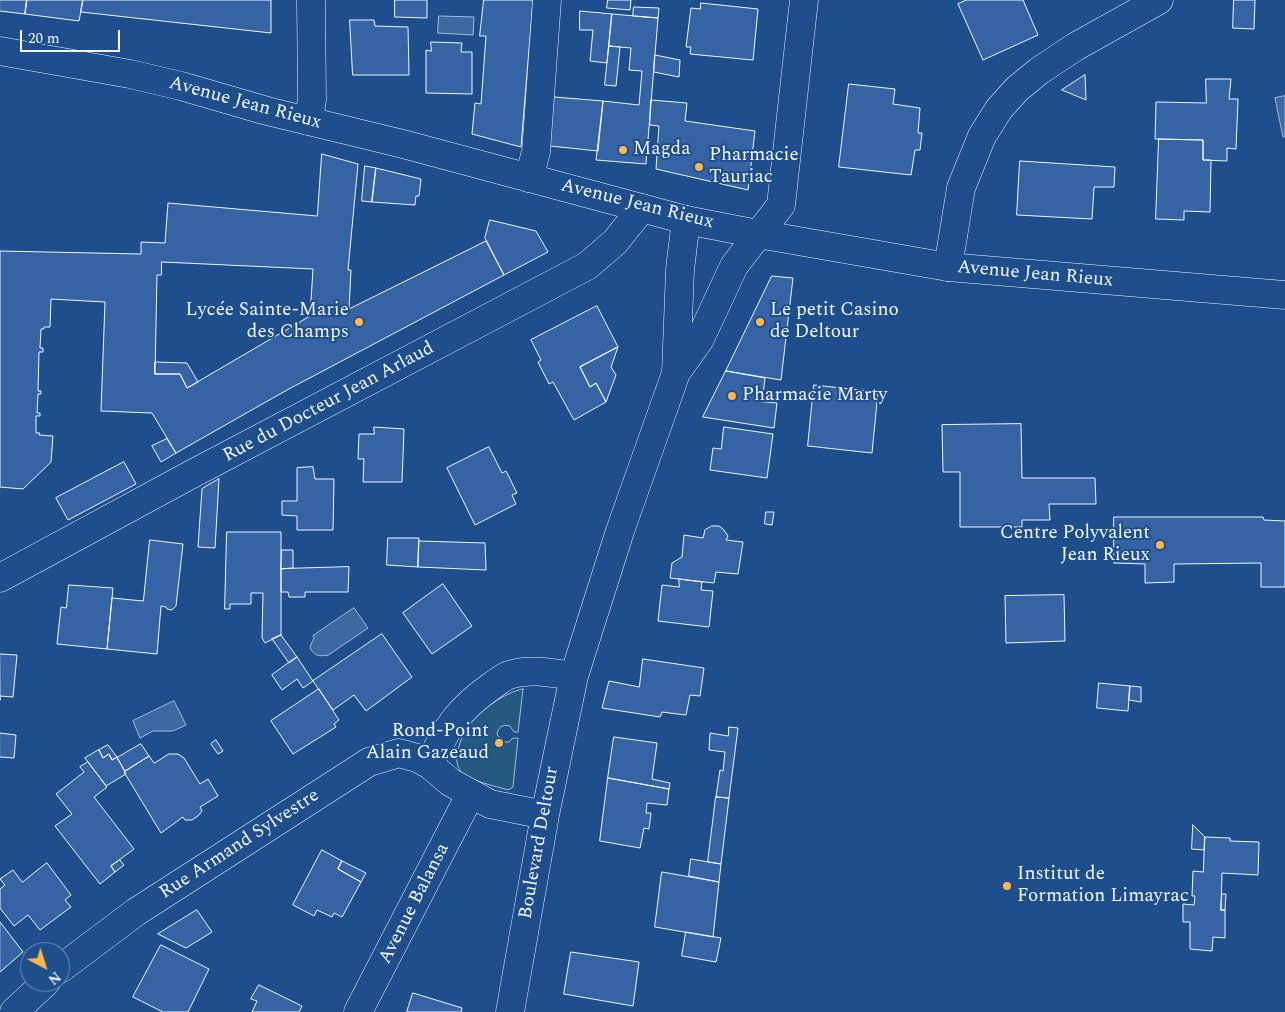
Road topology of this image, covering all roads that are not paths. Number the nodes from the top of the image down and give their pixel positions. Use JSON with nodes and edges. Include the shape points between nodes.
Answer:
{"nodes":[{"id":1,"x":311,"y":0,"type":"edge"},
{"id":2,"x":548,"y":0,"type":"edge"},
{"id":3,"x":804,"y":0,"type":"edge"},
{"id":4,"x":1159,"y":0,"type":"edge"},
{"id":5,"x":0,"y":51,"type":"edge"},
{"id":6,"x":309,"y":121,"type":"junction"},
{"id":7,"x":529,"y":178,"type":"junction"},
{"id":8,"x":642,"y":208,"type":"junction"},
{"id":9,"x":686,"y":220,"type":"junction"},
{"id":10,"x":758,"y":234,"type":"junction"},
{"id":11,"x":948,"y":267,"type":"junction"},
{"id":12,"x":1285,"y":296,"type":"edge"},
{"id":13,"x":676,"y":373,"type":"junction"},
{"id":14,"x":0,"y":578,"type":"edge"},
{"id":15,"x":574,"y":676,"type":"junction"},
{"id":16,"x":430,"y":765,"type":"junction"},
{"id":17,"x":470,"y":795,"type":"junction"},
{"id":18,"x":545,"y":815,"type":"junction"},
{"id":19,"x":70,"y":962,"type":"edge"},
{"id":20,"x":35,"y":992,"type":"edge"},
{"id":21,"x":14,"y":1012,"type":"edge"},
{"id":22,"x":358,"y":1012,"type":"edge"},
{"id":23,"x":510,"y":1012,"type":"edge"}],
"edges":[{"from":1,"to":6,"type":"street","via":[[312,99]]},
{"from":2,"to":7,"type":"street","via":[[536,152]]},
{"from":3,"to":10,"type":"street","name":"Boulevard Deltour","via":[[781,204]]},
{"from":4,"to":11,"type":"street","via":[[1076,46],[1039,71],[999,109],[982,136],[960,188]]},
{"from":5,"to":6,"type":"street","name":"Avenue Jean Rieux","via":[[130,74]]},
{"from":6,"to":7,"type":"street","name":"Avenue Jean Rieux"},
{"from":7,"to":8,"type":"street","name":"Avenue Jean Rieux"},
{"from":8,"to":9,"type":"street","name":"Avenue Jean Rieux"},
{"from":8,"to":14,"type":"street","name":"Rue du Docteur Jean Arlaud","via":[[615,242],[587,266]]},
{"from":9,"to":10,"type":"street","name":"Avenue Jean Rieux"},
{"from":9,"to":13,"type":"street","name":"Boulevard Deltour","via":[[680,270]]},
{"from":10,"to":11,"type":"street","name":"Avenue Jean Rieux"},
{"from":10,"to":13,"type":"street","name":"Boulevard Deltour","via":[[734,266],[700,339]]},
{"from":11,"to":12,"type":"street","name":"Avenue Jean Rieux"},
{"from":13,"to":15,"type":"street","name":"Boulevard Deltour","via":[[620,531]]},
{"from":15,"to":16,"type":"street","via":[[534,671],[508,675],[481,693],[454,718]]},
{"from":15,"to":18,"type":"street","name":"Boulevard Deltour"},
{"from":16,"to":17,"type":"street"},
{"from":16,"to":19,"type":"street","name":"Rue Armand Sylvestre","via":[[398,753],[370,762],[136,912]]},
{"from":17,"to":18,"type":"street","via":[[490,804]]},
{"from":17,"to":22,"type":"street","name":"Avenue Balansa"},
{"from":18,"to":23,"type":"street","name":"Boulevard Deltour"},
{"from":20,"to":21,"type":"street"}]}
